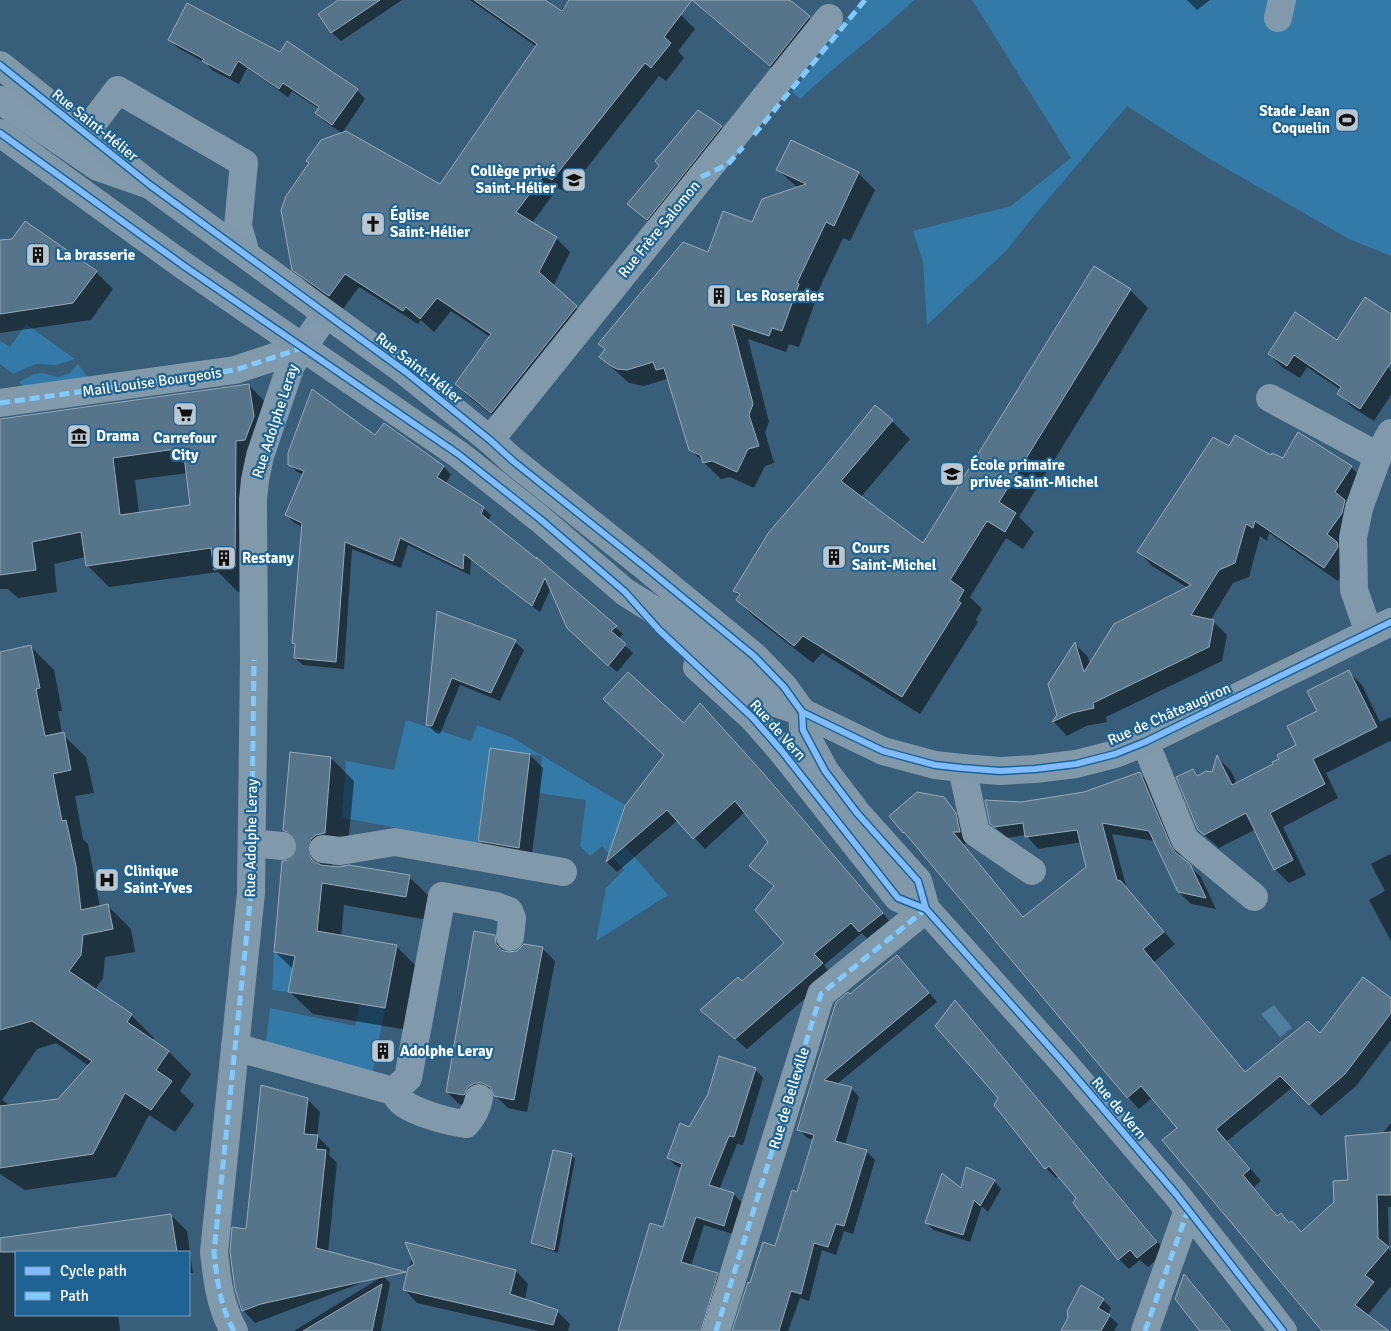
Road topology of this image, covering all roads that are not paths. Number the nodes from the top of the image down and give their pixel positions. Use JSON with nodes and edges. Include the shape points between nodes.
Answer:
{"nodes":[{"id":1,"x":829,"y":18,"type":"dead end"},
{"id":2,"x":0,"y":65,"type":"edge"},
{"id":3,"x":0,"y":100,"type":"edge"},
{"id":4,"x":0,"y":133,"type":"edge"},
{"id":5,"x":85,"y":133,"type":"junction"},
{"id":6,"x":150,"y":185,"type":"junction"},
{"id":7,"x":246,"y":254,"type":"junction"},
{"id":8,"x":326,"y":314,"type":"junction"},
{"id":9,"x":302,"y":348,"type":"junction"},
{"id":10,"x":1270,"y":398,"type":"dead end"},
{"id":11,"x":0,"y":403,"type":"edge"},
{"id":12,"x":1391,"y":433,"type":"edge"},
{"id":13,"x":490,"y":440,"type":"junction"},
{"id":14,"x":1378,"y":456,"type":"junction"},
{"id":15,"x":625,"y":592,"type":"junction"},
{"id":16,"x":1380,"y":627,"type":"edge"},
{"id":17,"x":802,"y":712,"type":"junction"},
{"id":18,"x":1145,"y":742,"type":"junction"},
{"id":19,"x":962,"y":768,"type":"junction"},
{"id":20,"x":252,"y":844,"type":"junction"},
{"id":21,"x":282,"y":846,"type":"tunnel mouth"},
{"id":22,"x":323,"y":849,"type":"tunnel mouth"},
{"id":23,"x":1032,"y":871,"type":"dead end"},
{"id":24,"x":563,"y":872,"type":"dead end"},
{"id":25,"x":1254,"y":897,"type":"dead end"},
{"id":26,"x":926,"y":909,"type":"junction"},
{"id":27,"x":510,"y":938,"type":"dead end"},
{"id":28,"x":235,"y":1047,"type":"junction"},
{"id":29,"x":393,"y":1091,"type":"junction"},
{"id":30,"x":479,"y":1098,"type":"dead end"},
{"id":31,"x":1188,"y":1210,"type":"junction"},
{"id":32,"x":234,"y":1331,"type":"edge"},
{"id":33,"x":716,"y":1331,"type":"edge"},
{"id":34,"x":1145,"y":1331,"type":"edge"},
{"id":35,"x":1283,"y":1331,"type":"edge"}],
"edges":[{"from":1,"to":13,"type":"street","name":"Rue Frère Salomon"},
{"from":2,"to":5,"type":"main road","name":"Rue Saint-Hélier"},
{"from":3,"to":6,"type":"street","name":"Rue Saint-Hélier","via":[[98,166]]},
{"from":4,"to":9,"type":"main road"},
{"from":5,"to":6,"type":"main road","name":"Rue Saint-Hélier"},
{"from":5,"to":7,"type":"street","via":[[118,90],[244,163],[238,226]]},
{"from":6,"to":7,"type":"main road","name":"Rue Saint-Hélier"},
{"from":7,"to":8,"type":"main road","name":"Rue Saint-Hélier"},
{"from":8,"to":9,"type":"street","name":"Rue Adolphe Leray"},
{"from":8,"to":13,"type":"main road","name":"Rue Saint-Hélier","via":[[406,372]]},
{"from":9,"to":11,"type":"street","name":"Mail Louise Bourgeois","via":[[235,370]]},
{"from":9,"to":15,"type":"main road","via":[[458,454]]},
{"from":9,"to":20,"type":"street","name":"Rue Adolphe Leray","via":[[291,366],[255,480]]},
{"from":10,"to":14,"type":"street"},
{"from":12,"to":14,"type":"street"},
{"from":13,"to":17,"type":"main road","name":"Rue Saint-Hélier","via":[[754,656],[784,687]]},
{"from":14,"to":16,"type":"street","via":[[1359,508],[1353,538],[1354,590]]},
{"from":15,"to":17,"type":"main road","via":[[670,620],[756,692]]},
{"from":15,"to":26,"type":"main road","name":"Rue de Vern","via":[[673,644],[753,718],[898,898]]},
{"from":16,"to":18,"type":"main road","name":"Rue de Châteaugiron"},
{"from":17,"to":19,"type":"main road","name":"Rue de Châteaugiron","via":[[883,751],[935,765]]},
{"from":17,"to":26,"type":"main road","name":"Rue de Vern","via":[[803,730],[825,771],[856,813],[918,881]]},
{"from":18,"to":19,"type":"main road","name":"Rue de Châteaugiron","via":[[1076,764],[1000,771]]},
{"from":18,"to":25,"type":"street","via":[[1186,840]]},
{"from":19,"to":23,"type":"street","via":[[976,832]]},
{"from":20,"to":21,"type":"street"},
{"from":20,"to":28,"type":"street","name":"Rue Adolphe Leray","via":[[251,893]]},
{"from":22,"to":24,"type":"street","via":[[340,851],[395,842]]},
{"from":26,"to":31,"type":"main road","name":"Rue de Vern","via":[[1063,1062]]},
{"from":26,"to":33,"type":"street","name":"Rue de Belleville","via":[[821,994]]},
{"from":27,"to":29,"type":"street","via":[[512,918],[508,911],[442,896],[408,1078]]},
{"from":28,"to":29,"type":"street"},
{"from":28,"to":32,"type":"street","name":"Rue Adolphe Leray","via":[[214,1252],[220,1296]]},
{"from":29,"to":30,"type":"street","via":[[402,1103],[426,1114],[466,1124],[478,1106]]},
{"from":31,"to":34,"type":"street"},
{"from":31,"to":35,"type":"main road","name":"Rue de Vern"}]}
